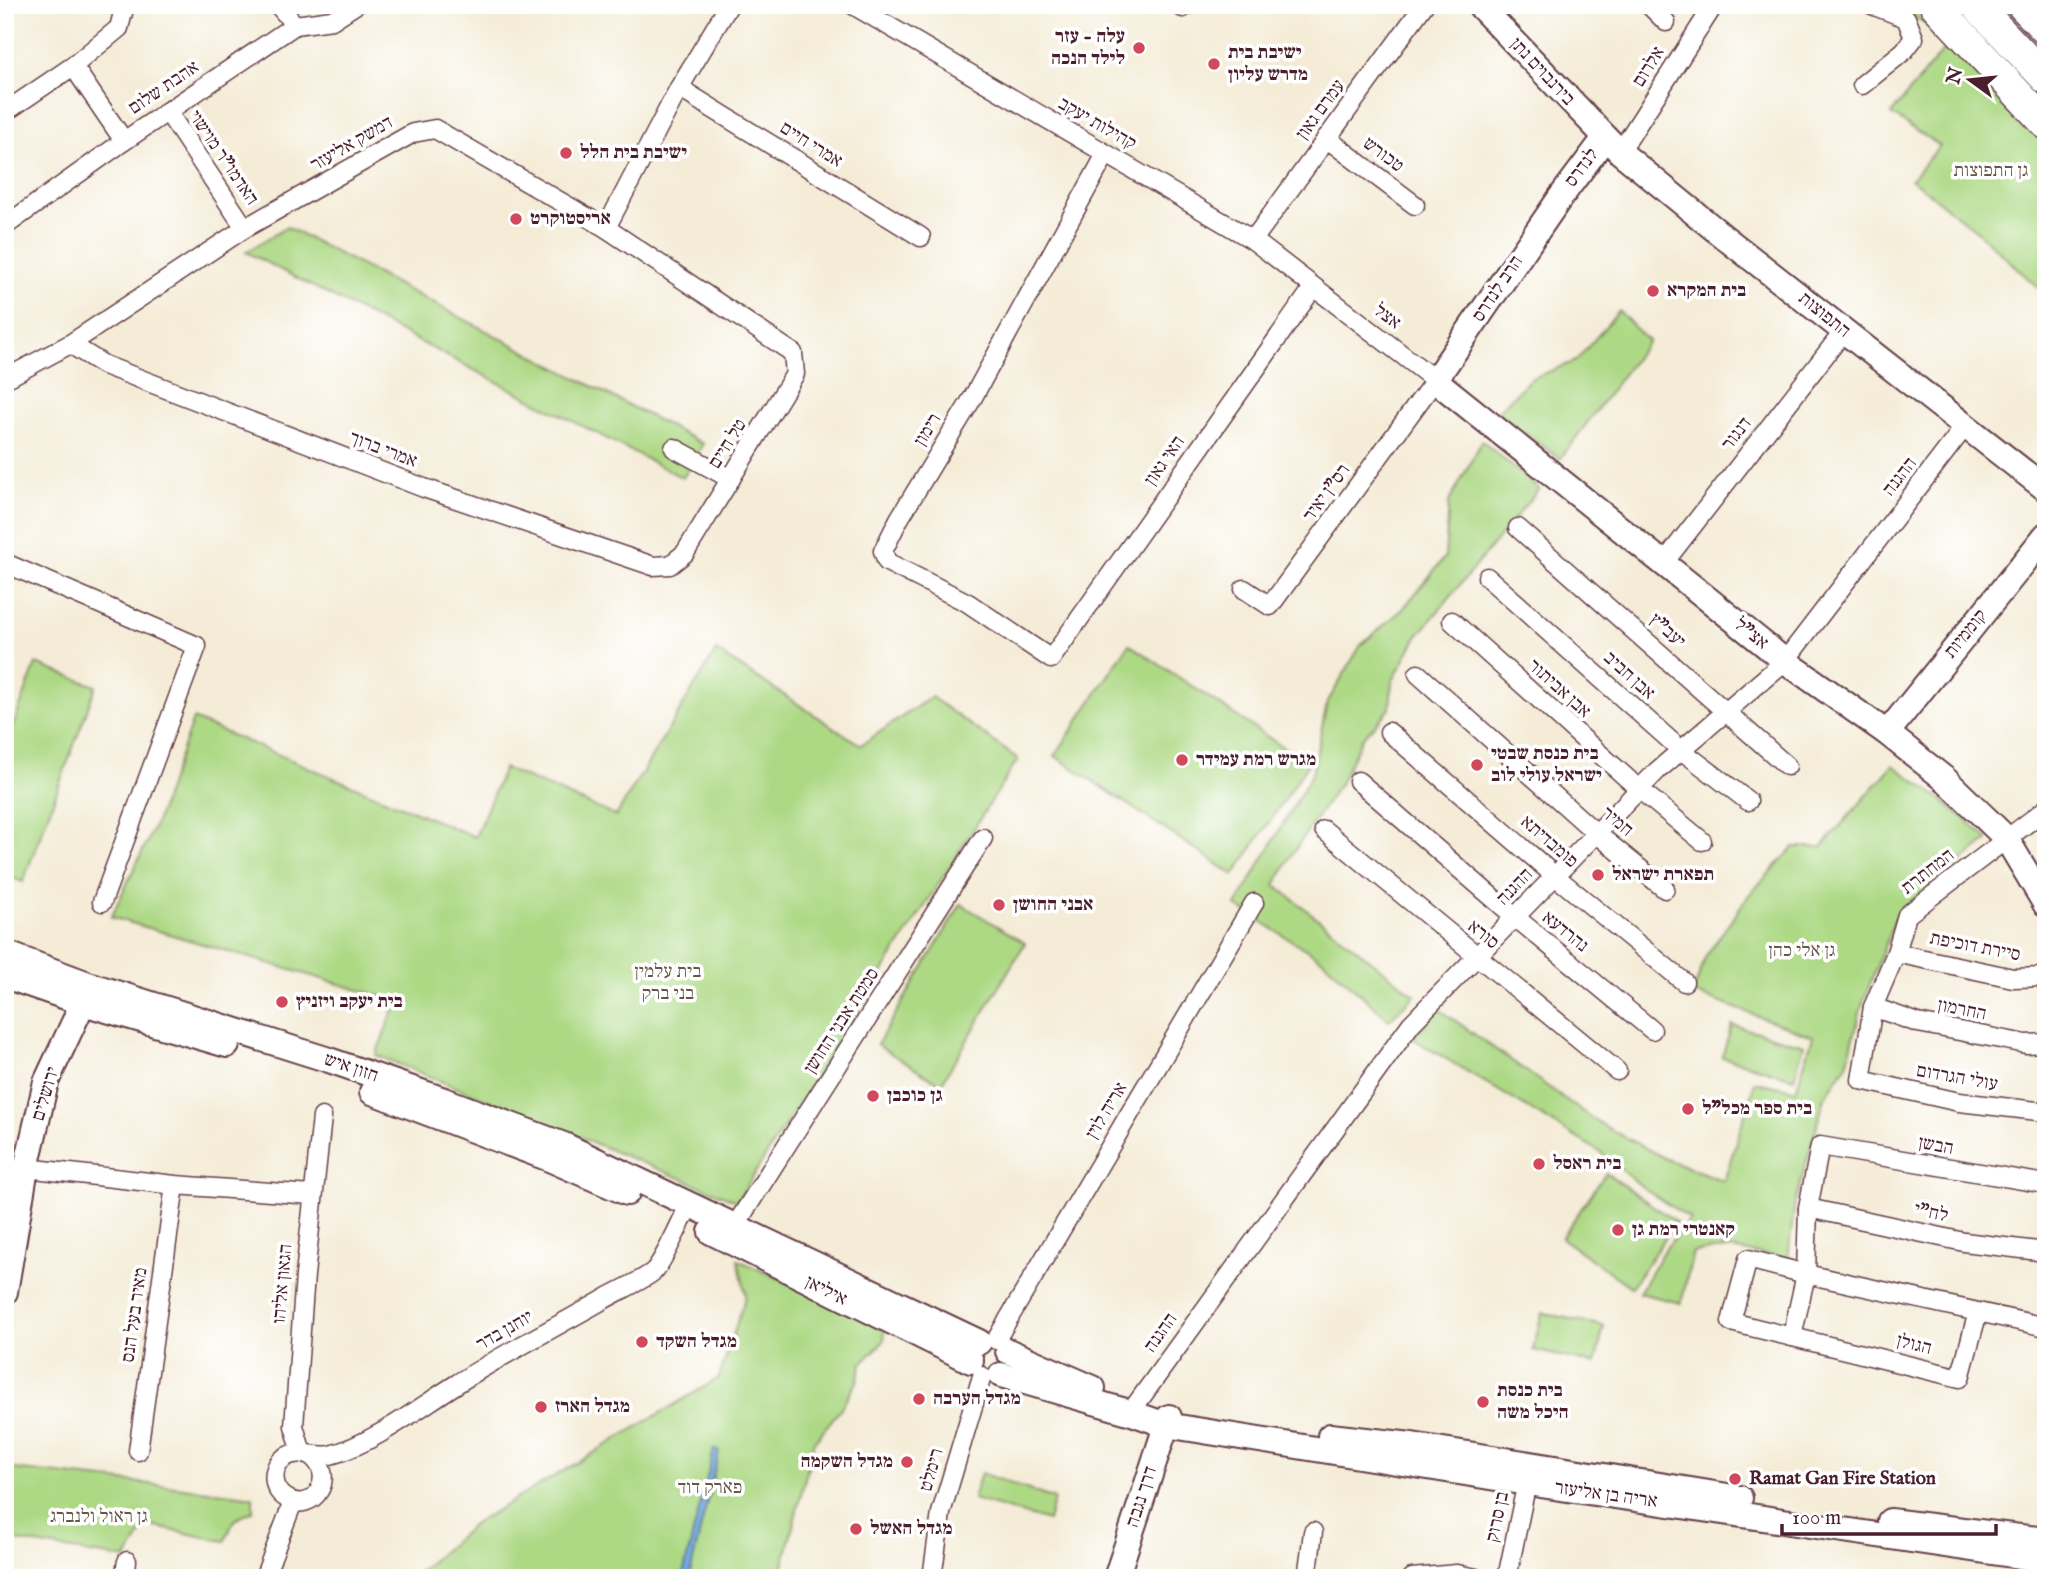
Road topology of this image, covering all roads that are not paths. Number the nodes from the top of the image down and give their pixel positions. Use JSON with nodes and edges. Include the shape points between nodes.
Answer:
{"nodes":[{"id":1,"x":125,"y":5,"type":"edge"},
{"id":2,"x":278,"y":5,"type":"edge"},
{"id":3,"x":355,"y":5,"type":"edge"},
{"id":4,"x":729,"y":5,"type":"edge"},
{"id":5,"x":853,"y":5,"type":"edge"},
{"id":6,"x":1179,"y":5,"type":"edge"},
{"id":7,"x":1185,"y":5,"type":"edge"},
{"id":8,"x":1423,"y":5,"type":"edge"},
{"id":9,"x":1479,"y":5,"type":"edge"},
{"id":10,"x":1650,"y":5,"type":"edge"},
{"id":11,"x":1714,"y":5,"type":"edge"},
{"id":12,"x":1872,"y":5,"type":"edge"},
{"id":13,"x":1935,"y":5,"type":"edge"},
{"id":14,"x":1976,"y":5,"type":"edge"},
{"id":15,"x":2022,"y":5,"type":"edge"},
{"id":16,"x":1666,"y":22,"type":"dead end"},
{"id":17,"x":295,"y":24,"type":"junction"},
{"id":18,"x":2046,"y":30,"type":"edge"},
{"id":19,"x":73,"y":66,"type":"junction"},
{"id":20,"x":2046,"y":79,"type":"edge"},
{"id":21,"x":1862,"y":85,"type":"dead end"},
{"id":22,"x":679,"y":88,"type":"junction"},
{"id":23,"x":167,"y":111,"type":"junction"},
{"id":24,"x":5,"y":113,"type":"edge"},
{"id":25,"x":2046,"y":124,"type":"edge"},
{"id":26,"x":1326,"y":138,"type":"junction"},
{"id":27,"x":124,"y":141,"type":"junction"},
{"id":28,"x":1613,"y":145,"type":"junction"},
{"id":29,"x":1106,"y":154,"type":"junction"},
{"id":30,"x":1560,"y":198,"type":"joint"},
{"id":31,"x":1415,"y":205,"type":"dead end"},
{"id":32,"x":5,"y":226,"type":"edge"},
{"id":33,"x":606,"y":228,"type":"junction"},
{"id":34,"x":245,"y":229,"type":"junction"},
{"id":35,"x":921,"y":237,"type":"dead end"},
{"id":36,"x":1253,"y":240,"type":"junction"},
{"id":37,"x":1313,"y":288,"type":"junction"},
{"id":38,"x":1844,"y":331,"type":"junction"},
{"id":39,"x":70,"y":344,"type":"junction"},
{"id":40,"x":793,"y":353,"type":"joint"},
{"id":41,"x":5,"y":379,"type":"edge"},
{"id":42,"x":1435,"y":380,"type":"junction"},
{"id":43,"x":1966,"y":425,"type":"junction"},
{"id":44,"x":674,"y":448,"type":"dead end"},
{"id":45,"x":731,"y":479,"type":"junction"},
{"id":46,"x":2046,"y":489,"type":"edge"},
{"id":47,"x":1518,"y":528,"type":"dead end"},
{"id":48,"x":2046,"y":535,"type":"edge"},
{"id":49,"x":685,"y":553,"type":"joint"},
{"id":50,"x":5,"y":563,"type":"edge"},
{"id":51,"x":1663,"y":564,"type":"junction"},
{"id":52,"x":1487,"y":577,"type":"dead end"},
{"id":53,"x":1244,"y":589,"type":"dead end"},
{"id":54,"x":1452,"y":621,"type":"dead end"},
{"id":55,"x":1051,"y":659,"type":"joint"},
{"id":56,"x":1785,"y":661,"type":"junction"},
{"id":57,"x":1418,"y":674,"type":"dead end"},
{"id":58,"x":1726,"y":712,"type":"junction"},
{"id":59,"x":1389,"y":732,"type":"dead end"},
{"id":60,"x":1887,"y":733,"type":"junction"},
{"id":61,"x":1681,"y":750,"type":"junction"},
{"id":62,"x":1787,"y":766,"type":"dead end"},
{"id":63,"x":1358,"y":781,"type":"dead end"},
{"id":64,"x":1639,"y":789,"type":"junction"},
{"id":65,"x":1748,"y":801,"type":"dead end"},
{"id":66,"x":2046,"y":809,"type":"edge"},
{"id":67,"x":1324,"y":830,"type":"dead end"},
{"id":68,"x":1596,"y":833,"type":"junction"},
{"id":69,"x":983,"y":838,"type":"dead end"},
{"id":70,"x":2006,"y":838,"type":"junction"},
{"id":71,"x":1702,"y":841,"type":"dead end"},
{"id":72,"x":1555,"y":876,"type":"junction"},
{"id":73,"x":1665,"y":889,"type":"dead end"},
{"id":74,"x":102,"y":902,"type":"dead end"},
{"id":75,"x":1254,"y":903,"type":"dead end"},
{"id":76,"x":2046,"y":905,"type":"edge"},
{"id":77,"x":1515,"y":917,"type":"junction"},
{"id":78,"x":5,"y":953,"type":"edge"},
{"id":79,"x":1896,"y":953,"type":"junction"},
{"id":80,"x":1476,"y":957,"type":"junction"},
{"id":81,"x":5,"y":976,"type":"edge"},
{"id":82,"x":2046,"y":978,"type":"edge"},
{"id":83,"x":1684,"y":982,"type":"dead end"},
{"id":84,"x":87,"y":994,"type":"junction"},
{"id":85,"x":1873,"y":1007,"type":"junction"},
{"id":86,"x":1652,"y":1030,"type":"dead end"},
{"id":87,"x":2046,"y":1042,"type":"edge"},
{"id":88,"x":1617,"y":1071,"type":"dead end"},
{"id":89,"x":1861,"y":1080,"type":"joint"},
{"id":90,"x":2046,"y":1112,"type":"edge"},
{"id":91,"x":322,"y":1117,"type":"dead end"},
{"id":92,"x":26,"y":1168,"type":"junction"},
{"id":93,"x":2046,"y":1184,"type":"edge"},
{"id":94,"x":175,"y":1185,"type":"junction"},
{"id":95,"x":312,"y":1195,"type":"junction"},
{"id":96,"x":1808,"y":1208,"type":"junction"},
{"id":97,"x":686,"y":1211,"type":"junction"},
{"id":98,"x":734,"y":1226,"type":"junction"},
{"id":99,"x":2046,"y":1252,"type":"edge"},
{"id":100,"x":1806,"y":1274,"type":"junction"},
{"id":101,"x":5,"y":1292,"type":"edge"},
{"id":102,"x":1978,"y":1312,"type":"junction"},
{"id":103,"x":2046,"y":1326,"type":"edge"},
{"id":104,"x":1793,"y":1337,"type":"junction"},
{"id":105,"x":989,"y":1358,"type":"junction"},
{"id":106,"x":1134,"y":1409,"type":"junction"},
{"id":107,"x":1167,"y":1421,"type":"junction"},
{"id":108,"x":138,"y":1451,"type":"dead end"},
{"id":109,"x":306,"y":1454,"type":"junction"},
{"id":110,"x":1529,"y":1474,"type":"junction"},
{"id":111,"x":293,"y":1502,"type":"junction"},
{"id":112,"x":1313,"y":1532,"type":"dead end"},
{"id":113,"x":2043,"y":1558,"type":"edge"},
{"id":114,"x":264,"y":1578,"type":"edge"},
{"id":115,"x":932,"y":1578,"type":"edge"},
{"id":116,"x":1116,"y":1578,"type":"edge"},
{"id":117,"x":1307,"y":1578,"type":"edge"},
{"id":118,"x":1412,"y":1578,"type":"edge"},
{"id":119,"x":1476,"y":1578,"type":"edge"},
{"id":120,"x":1507,"y":1578,"type":"edge"}],
"edges":[{"from":1,"to":19,"type":"street","via":[[119,28]]},
{"from":2,"to":17,"type":"street"},
{"from":3,"to":17,"type":"street","name":"אהבת שלום","via":[[332,20]]},
{"from":4,"to":22,"type":"street"},
{"from":5,"to":29,"type":"street","name":"קהילות יעקב"},
{"from":6,"to":7,"type":"street"},
{"from":8,"to":26,"type":"street","name":"עמרם גאון"},
{"from":9,"to":28,"type":"street","name":"בירנבוים נתן"},
{"from":10,"to":16,"type":"street"},
{"from":11,"to":28,"type":"street","name":"אלרום"},
{"from":12,"to":21,"type":"street","via":[[1906,18],[1914,38]]},
{"from":13,"to":25,"type":"highway"},
{"from":14,"to":20,"type":"highway"},
{"from":15,"to":18,"type":"highway"},
{"from":17,"to":23,"type":"street","name":"אהבת שלום"},
{"from":19,"to":24,"type":"street"},
{"from":19,"to":27,"type":"street"},
{"from":22,"to":33,"type":"street"},
{"from":22,"to":35,"type":"street","name":"אמרי חיים"},
{"from":23,"to":27,"type":"street","name":"אהבת שלום"},
{"from":23,"to":34,"type":"street","name":"האדמו\"ר מוישוי"},
{"from":26,"to":31,"type":"street","name":"טכורש"},
{"from":26,"to":36,"type":"street","name":"עמרם גאון"},
{"from":27,"to":32,"type":"street","name":"אהבת שלום"},
{"from":28,"to":30,"type":"street","name":"לנדרס"},
{"from":28,"to":38,"type":"street","name":"התפוצות"},
{"from":29,"to":36,"type":"street","name":"קהילות יעקב"},
{"from":29,"to":55,"type":"street","name":"רימון","via":[[883,551],[887,562],[968,603]]},
{"from":30,"to":42,"type":"street","name":"הרב לנדרס"},
{"from":33,"to":34,"type":"street","name":"דמשק אליעזר","via":[[435,129],[413,133]]},
{"from":33,"to":40,"type":"street","name":"דמשק אליעזר"},
{"from":34,"to":39,"type":"street","name":"דמשק אליעזר"},
{"from":36,"to":37,"type":"street","name":"קהילות יעקב"},
{"from":37,"to":42,"type":"street","name":"אצל"},
{"from":37,"to":55,"type":"street","name":"האי גאון"},
{"from":38,"to":43,"type":"street","name":"התפוצות"},
{"from":38,"to":51,"type":"street","name":"דנגור"},
{"from":39,"to":41,"type":"street","name":"דמשק אליעזר"},
{"from":39,"to":49,"type":"street","name":"אמרי ברוך","via":[[104,365],[424,488],[640,562],[670,565]]},
{"from":40,"to":45,"type":"street","name":"טל חיים","via":[[795,374]]},
{"from":42,"to":51,"type":"street","name":"אצ\"ל"},
{"from":42,"to":53,"type":"street","name":"רס\"ן יאיר","via":[[1270,606]]},
{"from":43,"to":46,"type":"street","name":"התפוצות"},
{"from":43,"to":56,"type":"street","name":"ההגנה"},
{"from":44,"to":45,"type":"street"},
{"from":45,"to":49,"type":"street","name":"טל חיים"},
{"from":47,"to":58,"type":"street","name":"יעב\"ץ"},
{"from":48,"to":60,"type":"street","name":"קוממיות"},
{"from":50,"to":74,"type":"street","via":[[197,646]]},
{"from":51,"to":56,"type":"street","name":"אצ\"ל"},
{"from":52,"to":61,"type":"street","name":"אבן חביב"},
{"from":54,"to":64,"type":"street","name":"אבן אביתור"},
{"from":56,"to":58,"type":"street","name":"ההגנה"},
{"from":56,"to":60,"type":"street","name":"אצ\"ל"},
{"from":57,"to":68,"type":"street","name":"חמיר"},
{"from":58,"to":61,"type":"street","name":"ההגנה"},
{"from":58,"to":62,"type":"street","name":"יעב\"ץ"},
{"from":59,"to":72,"type":"street","name":"פומבדיתא"},
{"from":60,"to":70,"type":"street","name":"אצ\"ל","via":[[1946,780]]},
{"from":61,"to":64,"type":"street","name":"ההגנה"},
{"from":61,"to":65,"type":"street","name":"אבן חביב"},
{"from":63,"to":77,"type":"street","name":"נהרדעא"},
{"from":64,"to":68,"type":"street","name":"ההגנה"},
{"from":64,"to":71,"type":"street","name":"אבן אביתור"},
{"from":66,"to":70,"type":"street","name":"המחתרת"},
{"from":67,"to":80,"type":"street","name":"סורא"},
{"from":68,"to":72,"type":"street","name":"ההגנה"},
{"from":68,"to":73,"type":"street","name":"חמיר"},
{"from":69,"to":98,"type":"street","name":"סמטת אבני החושן"},
{"from":70,"to":76,"type":"street","name":"אצ\"ל"},
{"from":70,"to":79,"type":"street","name":"המחתרת","via":[[1907,915]]},
{"from":72,"to":77,"type":"street","name":"ההגנה"},
{"from":72,"to":83,"type":"street","name":"פומבדיתא"},
{"from":75,"to":105,"type":"street","name":"אריה לוין"},
{"from":77,"to":80,"type":"street","name":"ההגנה"},
{"from":77,"to":86,"type":"street","name":"נהרדעא"},
{"from":78,"to":84,"type":"street","name":"חזון איש"},
{"from":79,"to":82,"type":"street","name":"סיירת דוכיפת","via":[[2013,978]]},
{"from":79,"to":85,"type":"street","name":"המחתרת"},
{"from":80,"to":88,"type":"street","name":"סורא"},
{"from":80,"to":106,"type":"street","name":"ההגנה","via":[[1411,1024]]},
{"from":81,"to":84,"type":"street","name":"חזון איש"},
{"from":84,"to":92,"type":"street","name":"ירושלים","via":[[46,1082]]},
{"from":84,"to":97,"type":"street","name":"חזון איש","via":[[319,1072]]},
{"from":85,"to":87,"type":"street","name":"החרמון","via":[[1917,1023],[2025,1044]]},
{"from":85,"to":89,"type":"street","name":"המחתרת"},
{"from":89,"to":90,"type":"street","name":"עולי הגרדום","via":[[1959,1102]]},
{"from":91,"to":95,"type":"street","name":"הגאון אליהו"},
{"from":92,"to":94,"type":"street"},
{"from":92,"to":101,"type":"street","name":"ירושלים"},
{"from":93,"to":96,"type":"street","name":"הבשן","via":[[1820,1146]]},
{"from":94,"to":95,"type":"street"},
{"from":94,"to":108,"type":"street","name":"מאיר בעל הנס"},
{"from":95,"to":109,"type":"street","name":"הגאון אליהו","via":[[294,1426]]},
{"from":96,"to":99,"type":"street","name":"לח\"י","via":[[1964,1242]]},
{"from":96,"to":100,"type":"street"},
{"from":97,"to":98,"type":"street","name":"איליאן"},
{"from":97,"to":105,"type":"street","name":"איליאן","via":[[858,1307]]},
{"from":97,"to":109,"type":"street","name":"יוחנן בדר","via":[[655,1270],[371,1438],[330,1455]]},
{"from":98,"to":105,"type":"street","name":"איליאן"},
{"from":100,"to":102,"type":"street"},
{"from":100,"to":104,"type":"street"},
{"from":100,"to":104,"type":"street","name":"הגולן","via":[[1748,1259],[1731,1322]]},
{"from":102,"to":103,"type":"street"},
{"from":102,"to":104,"type":"street","name":"הגולן","via":[[1960,1378]]},
{"from":105,"to":106,"type":"street","name":"איליאן"},
{"from":105,"to":115,"type":"street","name":"רימלט","via":[[941,1513]]},
{"from":106,"to":107,"type":"street","name":"איליאן"},
{"from":107,"to":110,"type":"street","name":"אריה בן אליעזר","via":[[1412,1445]]},
{"from":107,"to":116,"type":"street","name":"דרך נגבה"},
{"from":109,"to":111,"type":"street","via":[[320,1465],[322,1488],[310,1500]]},
{"from":109,"to":111,"type":"street","via":[[285,1457],[274,1478],[280,1493]]},
{"from":110,"to":113,"type":"street","name":"אריה בן אליעזר","via":[[1856,1517]]},
{"from":110,"to":120,"type":"street","name":"בן סרוק"},
{"from":111,"to":114,"type":"street"},
{"from":112,"to":117,"type":"street"},
{"from":118,"to":119,"type":"street","via":[[1457,1574]]}]}
